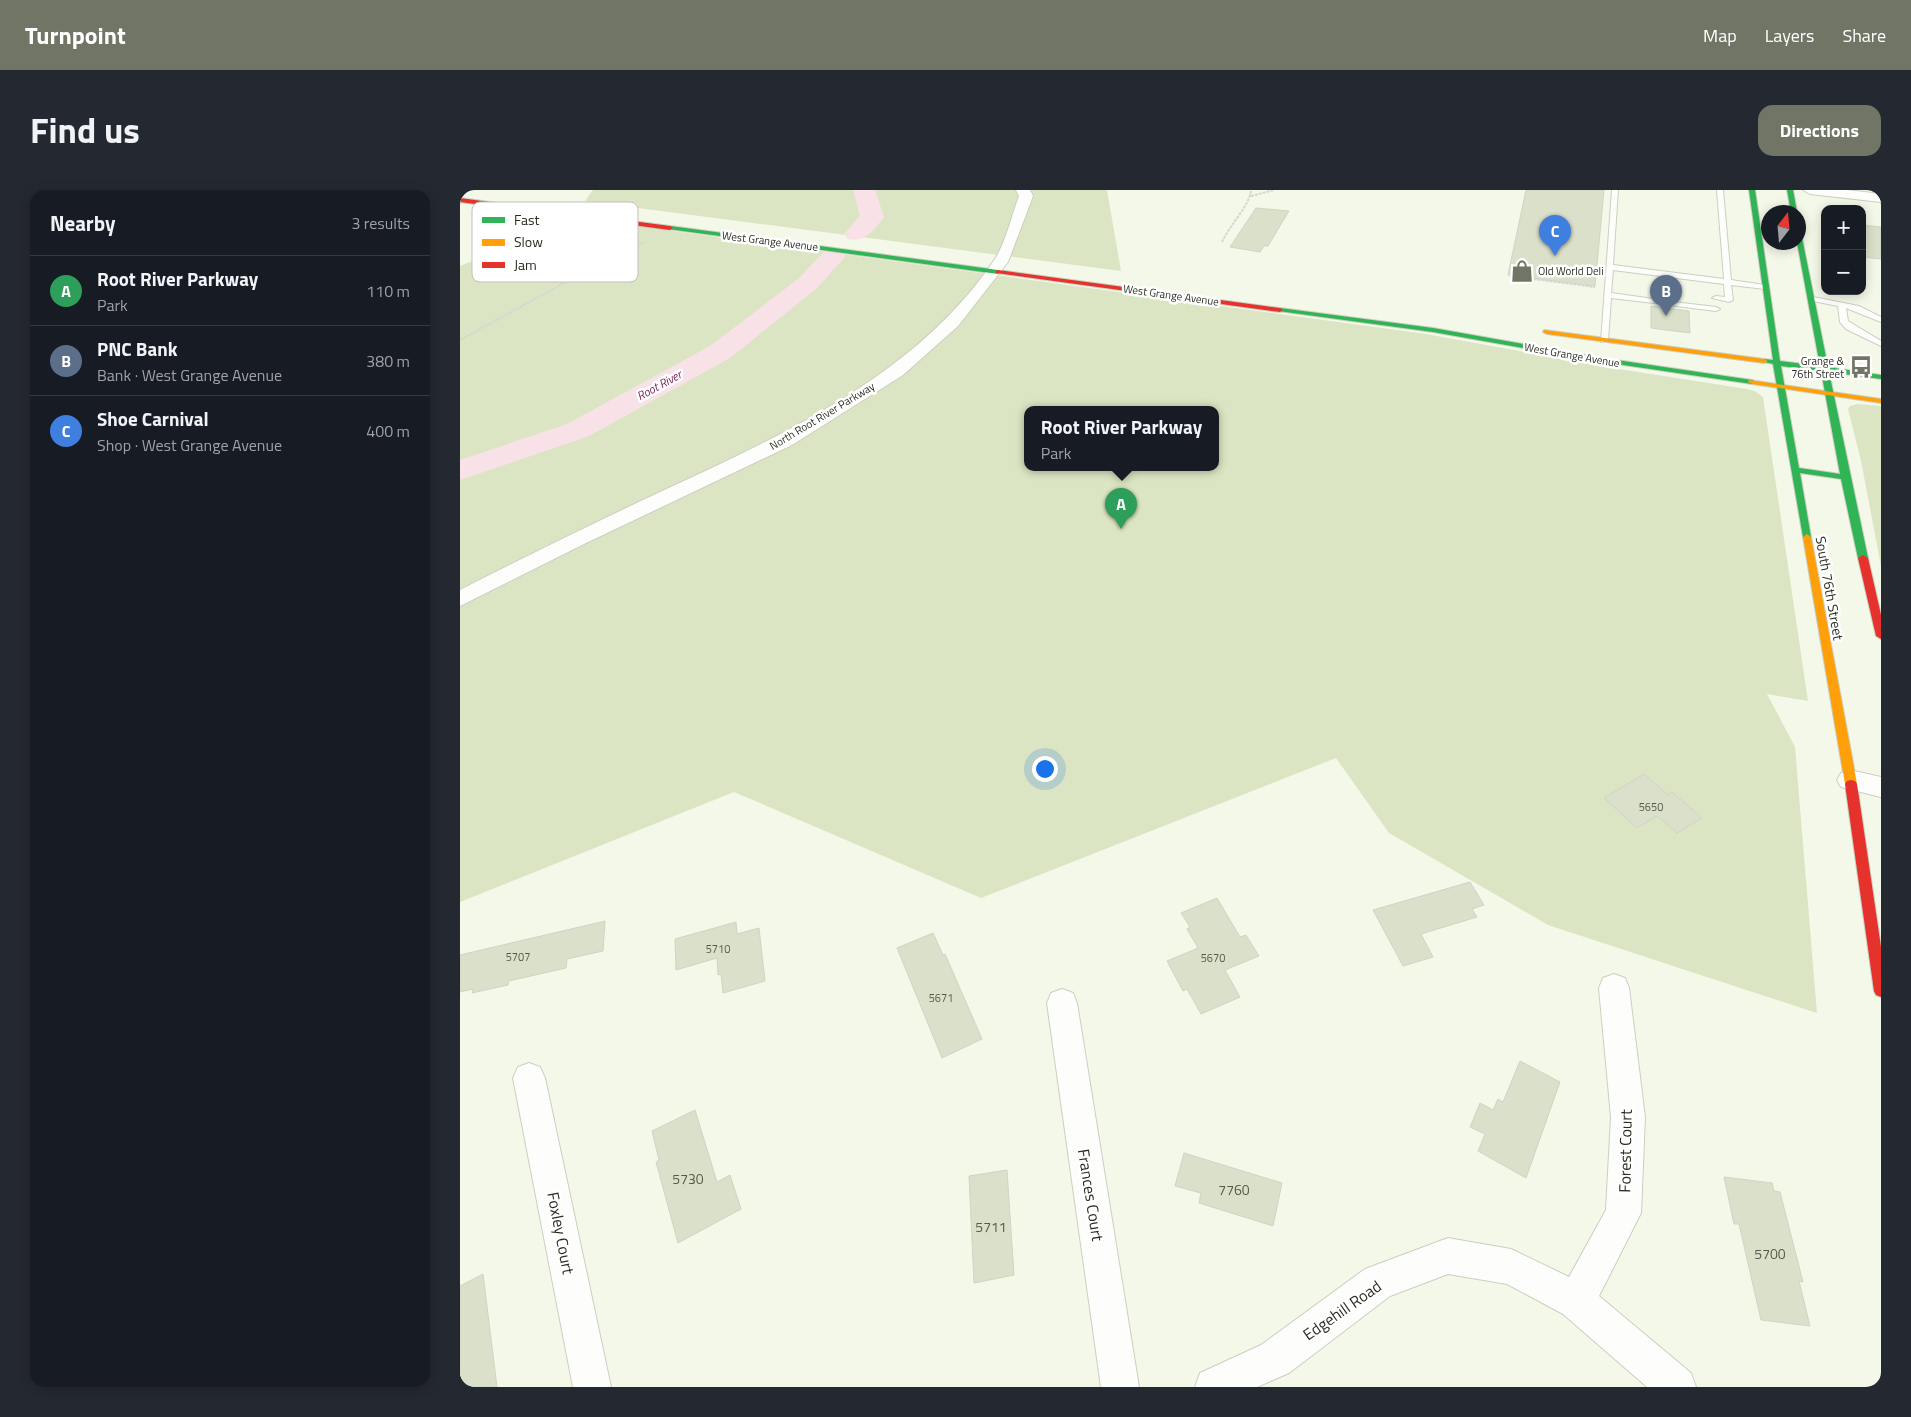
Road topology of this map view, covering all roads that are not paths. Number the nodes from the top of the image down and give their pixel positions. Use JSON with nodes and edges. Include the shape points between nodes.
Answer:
{"nodes":[{"id":1,"x":475,"y":190,"type":"edge"},
{"id":2,"x":1022,"y":190,"type":"edge"},
{"id":3,"x":1615,"y":190,"type":"edge"},
{"id":4,"x":1720,"y":190,"type":"edge"},
{"id":5,"x":1752,"y":190,"type":"edge"},
{"id":6,"x":1790,"y":190,"type":"edge"},
{"id":7,"x":1810,"y":190,"type":"edge"},
{"id":8,"x":1866,"y":190,"type":"edge"},
{"id":9,"x":1881,"y":192,"type":"edge"},
{"id":10,"x":514,"y":195,"type":"dead end"},
{"id":11,"x":1881,"y":198,"type":"edge"},
{"id":12,"x":460,"y":200,"type":"edge"},
{"id":13,"x":475,"y":202,"type":"edge"},
{"id":14,"x":1793,"y":205,"type":"edge"},
{"id":15,"x":638,"y":224,"type":"edge"},
{"id":16,"x":848,"y":239,"type":"dead end"},
{"id":17,"x":835,"y":250,"type":"junction"},
{"id":18,"x":1801,"y":250,"type":"edge"},
{"id":19,"x":1000,"y":262,"type":"junction"},
{"id":20,"x":1609,"y":267,"type":"junction"},
{"id":21,"x":1728,"y":282,"type":"junction"},
{"id":22,"x":1770,"y":287,"type":"junction"},
{"id":23,"x":1807,"y":294,"type":"junction"},
{"id":24,"x":1607,"y":295,"type":"junction"},
{"id":25,"x":1716,"y":298,"type":"dead end"},
{"id":26,"x":1654,"y":301,"type":"dead end"},
{"id":27,"x":1668,"y":303,"type":"dead end"},
{"id":28,"x":1842,"y":305,"type":"junction"},
{"id":29,"x":1716,"y":309,"type":"dead end"},
{"id":30,"x":1881,"y":320,"type":"edge"},
{"id":31,"x":1535,"y":331,"type":"dead end"},
{"id":32,"x":1604,"y":340,"type":"junction"},
{"id":33,"x":1881,"y":344,"type":"edge"},
{"id":34,"x":1603,"y":360,"type":"junction"},
{"id":35,"x":1776,"y":363,"type":"junction"},
{"id":36,"x":1825,"y":370,"type":"junction"},
{"id":37,"x":1881,"y":377,"type":"edge"},
{"id":38,"x":1780,"y":386,"type":"junction"},
{"id":39,"x":1830,"y":394,"type":"junction"},
{"id":40,"x":1881,"y":401,"type":"edge"},
{"id":41,"x":1794,"y":470,"type":"junction"},
{"id":42,"x":1845,"y":477,"type":"junction"},
{"id":43,"x":460,"y":599,"type":"edge"},
{"id":44,"x":1881,"y":636,"type":"edge"},
{"id":45,"x":1850,"y":780,"type":"junction"},
{"id":46,"x":1881,"y":787,"type":"edge"},
{"id":47,"x":1614,"y":988,"type":"dead end"},
{"id":48,"x":1881,"y":991,"type":"edge"},
{"id":49,"x":1062,"y":1003,"type":"dead end"},
{"id":50,"x":529,"y":1078,"type":"dead end"},
{"id":51,"x":1576,"y":1301,"type":"junction"},
{"id":52,"x":592,"y":1387,"type":"edge"},
{"id":53,"x":1120,"y":1387,"type":"edge"},
{"id":54,"x":1214,"y":1387,"type":"edge"},
{"id":55,"x":1677,"y":1387,"type":"edge"}],
"edges":[{"from":1,"to":10,"type":"street"},
{"from":2,"to":19,"type":"street","name":"North Root River Parkway","via":[[1026,196]]},
{"from":3,"to":20,"type":"lane"},
{"from":4,"to":21,"type":"lane"},
{"from":5,"to":22,"type":"street","name":"South 76th Street"},
{"from":6,"to":14,"type":"street"},
{"from":7,"to":11,"type":"street"},
{"from":8,"to":9,"type":"street"},
{"from":12,"to":13,"type":"street","name":"West Grange Avenue"},
{"from":15,"to":17,"type":"street","name":"West Grange Avenue"},
{"from":16,"to":17,"type":"street"},
{"from":17,"to":19,"type":"street","name":"West Grange Avenue"},
{"from":18,"to":23,"type":"street"},
{"from":19,"to":34,"type":"street","name":"West Grange Avenue"},
{"from":19,"to":43,"type":"street","name":"North Root River Parkway","via":[[952,323],[897,371],[785,442],[579,538]]},
{"from":20,"to":21,"type":"lane"},
{"from":20,"to":24,"type":"lane"},
{"from":21,"to":22,"type":"lane"},
{"from":21,"to":25,"type":"lane","via":[[1728,300]]},
{"from":22,"to":35,"type":"street","name":"South 76th Street"},
{"from":23,"to":28,"type":"lane"},
{"from":23,"to":36,"type":"street"},
{"from":24,"to":26,"type":"lane"},
{"from":24,"to":32,"type":"lane"},
{"from":27,"to":29,"type":"lane"},
{"from":28,"to":30,"type":"lane"},
{"from":28,"to":33,"type":"lane","via":[[1844,322],[1849,328]]},
{"from":31,"to":32,"type":"street","name":"West Grange Avenue"},
{"from":32,"to":34,"type":"street"},
{"from":32,"to":35,"type":"street","name":"West Grange Avenue"},
{"from":34,"to":38,"type":"street","name":"West Grange Avenue"},
{"from":35,"to":36,"type":"street","name":"West Grange Avenue"},
{"from":35,"to":38,"type":"street","name":"South 76th Street"},
{"from":36,"to":37,"type":"street","name":"West Grange Avenue"},
{"from":36,"to":39,"type":"street"},
{"from":38,"to":39,"type":"street","name":"West Grange Avenue"},
{"from":38,"to":41,"type":"street","name":"South 76th Street"},
{"from":39,"to":40,"type":"street","name":"West Grange Avenue"},
{"from":39,"to":42,"type":"street"},
{"from":41,"to":42,"type":"street"},
{"from":41,"to":45,"type":"street","name":"South 76th Street"},
{"from":42,"to":44,"type":"street"},
{"from":45,"to":46,"type":"street"},
{"from":45,"to":48,"type":"street","name":"South 76th Street"},
{"from":47,"to":51,"type":"street","name":"Forest Court","via":[[1628,1117],[1623,1213]]},
{"from":49,"to":53,"type":"street","name":"Frances Court"},
{"from":50,"to":52,"type":"street","name":"Foxley Court"},
{"from":51,"to":54,"type":"street","name":"Edgehill Road","via":[[1510,1267],[1448,1256],[1378,1282],[1275,1359]]},
{"from":51,"to":55,"type":"street","name":"Edgehill Road"}]}
